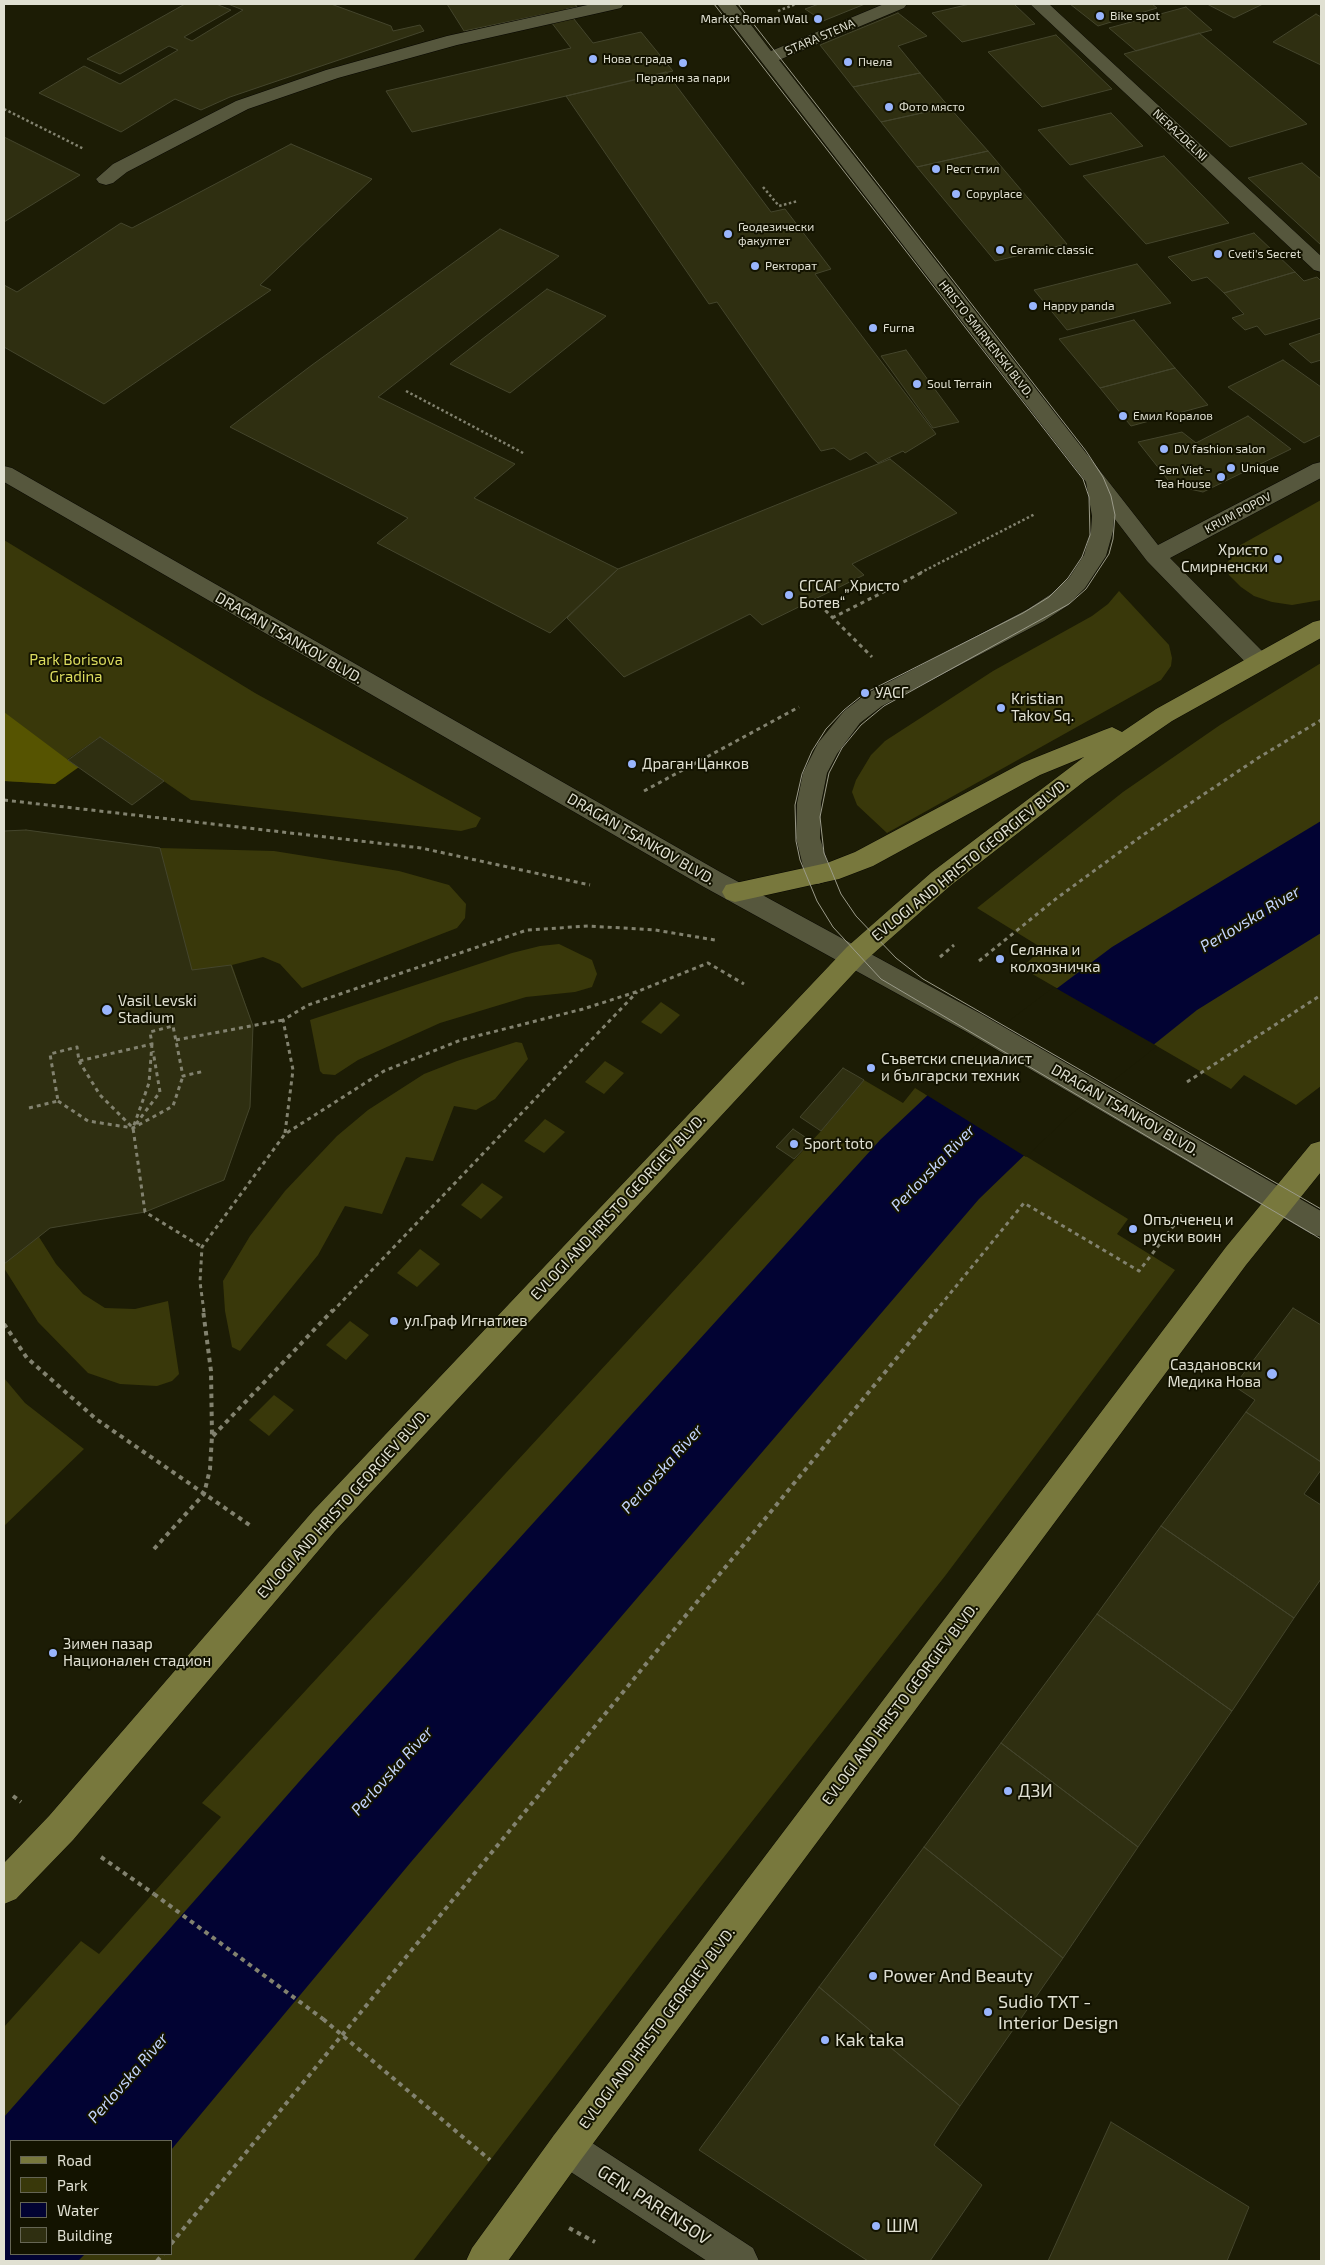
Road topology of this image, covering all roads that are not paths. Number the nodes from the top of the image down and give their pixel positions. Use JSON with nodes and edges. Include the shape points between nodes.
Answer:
{"nodes":[{"id":1,"x":615,"y":4,"type":"edge"},
{"id":2,"x":726,"y":4,"type":"edge"},
{"id":3,"x":898,"y":4,"type":"edge"},
{"id":4,"x":1039,"y":4,"type":"edge"},
{"id":5,"x":768,"y":58,"type":"junction"},
{"id":6,"x":106,"y":179,"type":"dead end"},
{"id":7,"x":1321,"y":266,"type":"edge"},
{"id":8,"x":1321,"y":470,"type":"edge"},
{"id":9,"x":4,"y":473,"type":"edge"},
{"id":10,"x":1094,"y":478,"type":"junction"},
{"id":11,"x":1155,"y":556,"type":"junction"},
{"id":12,"x":1321,"y":628,"type":"edge"},
{"id":13,"x":1259,"y":662,"type":"junction"},
{"id":14,"x":1164,"y":715,"type":"junction"},
{"id":15,"x":818,"y":874,"type":"junction"},
{"id":16,"x":734,"y":892,"type":"junction"},
{"id":17,"x":853,"y":956,"type":"junction"},
{"id":18,"x":1321,"y":1152,"type":"edge"},
{"id":19,"x":1280,"y":1200,"type":"junction"},
{"id":20,"x":1321,"y":1225,"type":"edge"},
{"id":21,"x":4,"y":1887,"type":"edge"},
{"id":22,"x":567,"y":2148,"type":"junction"},
{"id":23,"x":484,"y":2261,"type":"edge"},
{"id":24,"x":740,"y":2261,"type":"edge"}],
"edges":[{"from":1,"to":6,"type":"street","via":[[453,40],[332,74],[242,105],[120,168]]},
{"from":2,"to":5,"type":"street","name":"HRISTO SMIRNENSKI BLVD."},
{"from":3,"to":5,"type":"street","name":"STARA STENA"},
{"from":4,"to":7,"type":"street","name":"NERAZDELNI"},
{"from":5,"to":10,"type":"street","name":"HRISTO SMIRNENSKI BLVD."},
{"from":8,"to":11,"type":"street","name":"KRUM POPOV"},
{"from":9,"to":16,"type":"street","name":"DRAGAN TSANKOV BLVD."},
{"from":10,"to":11,"type":"street","name":"HRISTO SMIRNENSKI BLVD."},
{"from":10,"to":15,"type":"street","via":[[1100,496],[1102,531],[1095,556],[1077,583],[1036,615],[874,700],[852,718],[827,749],[815,773],[809,803],[808,838]]},
{"from":11,"to":13,"type":"street","name":"HRISTO SMIRNENSKI BLVD."},
{"from":12,"to":13,"type":"main road","name":"EVLOGI AND HRISTO GEORGIEV BLVD."},
{"from":13,"to":14,"type":"main road","name":"EVLOGI AND HRISTO GEORGIEV BLVD."},
{"from":14,"to":15,"type":"main road","via":[[1031,769],[899,842],[864,859]]},
{"from":14,"to":17,"type":"main road","name":"EVLOGI AND HRISTO GEORGIEV BLVD.","via":[[1069,780],[941,879]]},
{"from":15,"to":16,"type":"main road"},
{"from":16,"to":17,"type":"street","name":"DRAGAN TSANKOV BLVD."},
{"from":17,"to":19,"type":"street","name":"DRAGAN TSANKOV BLVD."},
{"from":17,"to":21,"type":"main road","name":"EVLOGI AND HRISTO GEORGIEV BLVD.","via":[[324,1521],[61,1828]]},
{"from":18,"to":19,"type":"main road","name":"EVLOGI AND HRISTO GEORGIEV BLVD."},
{"from":19,"to":20,"type":"street","name":"DRAGAN TSANKOV BLVD."},
{"from":19,"to":22,"type":"main road","name":"EVLOGI AND HRISTO GEORGIEV BLVD."},
{"from":22,"to":23,"type":"main road","name":"EVLOGI AND HRISTO GEORGIEV BLVD."},
{"from":22,"to":24,"type":"street","name":"GEN. PARENSOV"}]}
